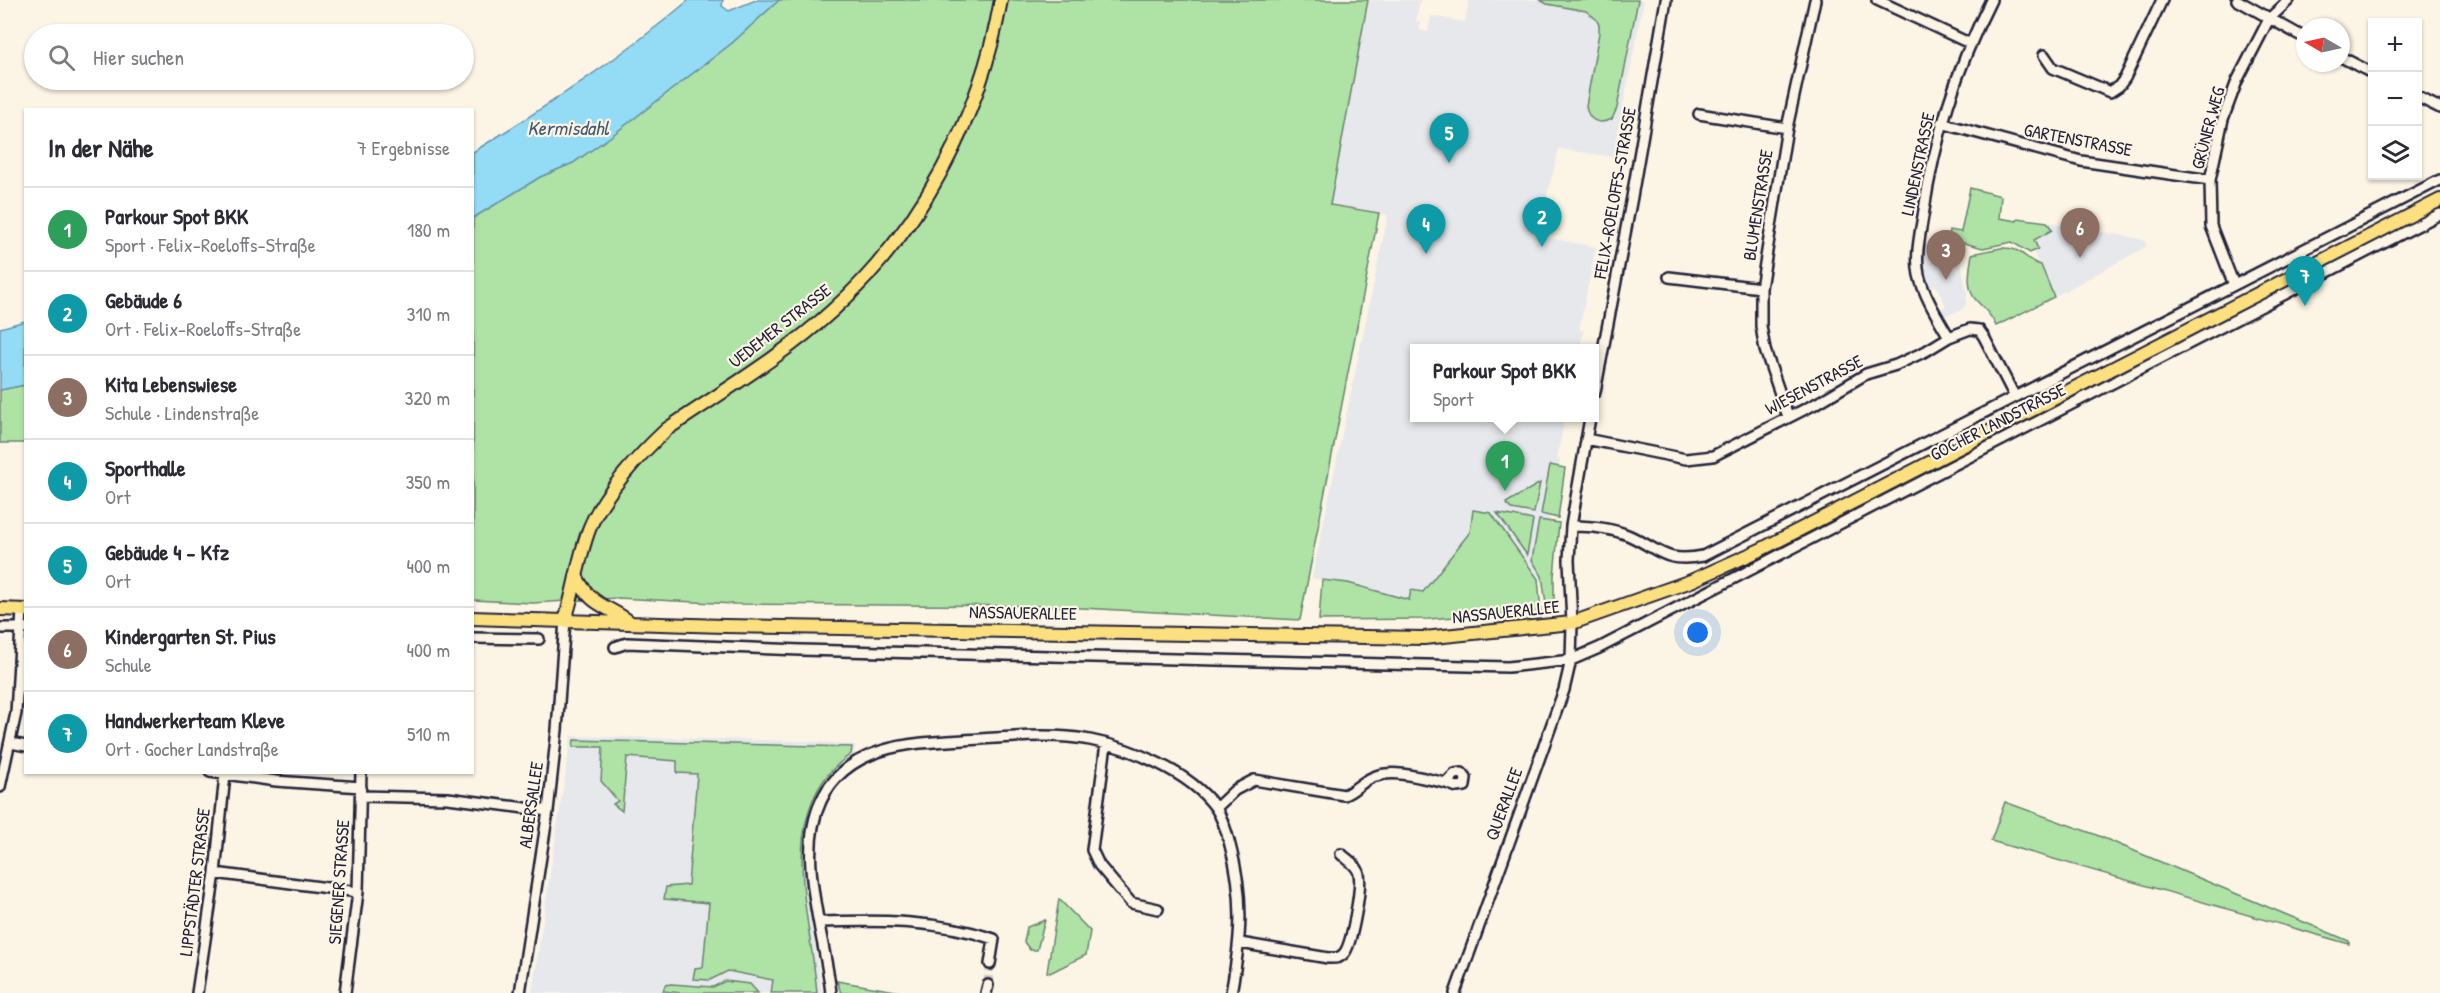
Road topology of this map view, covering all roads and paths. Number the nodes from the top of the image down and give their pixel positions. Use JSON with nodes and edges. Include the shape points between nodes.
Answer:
{"nodes":[{"id":1,"x":1001,"y":0,"type":"edge"},
{"id":2,"x":1666,"y":0,"type":"edge"},
{"id":3,"x":1815,"y":0,"type":"edge"},
{"id":4,"x":1877,"y":0,"type":"edge"},
{"id":5,"x":1991,"y":0,"type":"edge"},
{"id":6,"x":2162,"y":0,"type":"edge"},
{"id":7,"x":2237,"y":0,"type":"edge"},
{"id":8,"x":2289,"y":0,"type":"edge"},
{"id":9,"x":2269,"y":19,"type":"junction"},
{"id":10,"x":2296,"y":34,"type":"edge"},
{"id":11,"x":1969,"y":43,"type":"junction"},
{"id":12,"x":2044,"y":55,"type":"dead end"},
{"id":13,"x":2350,"y":62,"type":"edge"},
{"id":14,"x":2369,"y":72,"type":"edge"},
{"id":15,"x":2422,"y":98,"type":"edge"},
{"id":16,"x":2440,"y":108,"type":"edge"},
{"id":17,"x":1700,"y":114,"type":"dead end"},
{"id":18,"x":1941,"y":123,"type":"junction"},
{"id":19,"x":1787,"y":128,"type":"junction"},
{"id":20,"x":2210,"y":180,"type":"junction"},
{"id":21,"x":2440,"y":180,"type":"edge"},
{"id":22,"x":2440,"y":200,"type":"edge"},
{"id":23,"x":2440,"y":214,"type":"edge"},
{"id":24,"x":1669,"y":277,"type":"dead end"},
{"id":25,"x":2234,"y":285,"type":"junction"},
{"id":26,"x":1761,"y":288,"type":"junction"},
{"id":27,"x":1949,"y":337,"type":"junction"},
{"id":28,"x":1599,"y":371,"type":"edge"},
{"id":29,"x":2015,"y":397,"type":"junction"},
{"id":30,"x":1788,"y":417,"type":"junction"},
{"id":31,"x":1589,"y":422,"type":"edge"},
{"id":32,"x":1586,"y":439,"type":"junction"},
{"id":33,"x":1571,"y":526,"type":"junction"},
{"id":34,"x":576,"y":576,"type":"junction"},
{"id":35,"x":0,"y":609,"type":"edge"},
{"id":36,"x":24,"y":610,"type":"edge"},
{"id":37,"x":474,"y":618,"type":"edge"},
{"id":38,"x":565,"y":620,"type":"junction"},
{"id":39,"x":632,"y":622,"type":"junction"},
{"id":40,"x":1572,"y":623,"type":"junction"},
{"id":41,"x":0,"y":628,"type":"edge"},
{"id":42,"x":23,"y":628,"type":"edge"},
{"id":43,"x":474,"y":638,"type":"edge"},
{"id":44,"x":539,"y":639,"type":"dead end"},
{"id":45,"x":615,"y":646,"type":"dead end"},
{"id":46,"x":1570,"y":660,"type":"junction"},
{"id":47,"x":11,"y":743,"type":"junction"},
{"id":48,"x":1106,"y":744,"type":"junction"},
{"id":49,"x":24,"y":746,"type":"edge"},
{"id":50,"x":225,"y":774,"type":"joint"},
{"id":51,"x":361,"y":774,"type":"edge"},
{"id":52,"x":1446,"y":783,"type":"dead end"},
{"id":53,"x":0,"y":787,"type":"edge"},
{"id":54,"x":361,"y":791,"type":"junction"},
{"id":55,"x":1216,"y":808,"type":"junction"},
{"id":56,"x":548,"y":812,"type":"junction"},
{"id":57,"x":1341,"y":854,"type":"dead end"},
{"id":58,"x":215,"y":873,"type":"junction"},
{"id":59,"x":358,"y":892,"type":"junction"},
{"id":60,"x":1158,"y":909,"type":"dead end"},
{"id":61,"x":820,"y":922,"type":"junction"},
{"id":62,"x":1240,"y":943,"type":"junction"},
{"id":63,"x":990,"y":964,"type":"tunnel mouth"},
{"id":64,"x":197,"y":993,"type":"edge"},
{"id":65,"x":345,"y":993,"type":"edge"},
{"id":66,"x":520,"y":993,"type":"edge"},
{"id":67,"x":831,"y":993,"type":"edge"},
{"id":68,"x":1231,"y":993,"type":"edge"},
{"id":69,"x":1455,"y":993,"type":"edge"}],
"edges":[{"from":1,"to":34,"type":"main road","name":"UEDEMER STRASSE","via":[[989,54],[966,122],[934,184],[903,232],[833,310],[776,356],[667,429],[651,444],[595,516]]},
{"from":2,"to":28,"type":"street","name":"FELIX-ROELOFFS-STRASSE"},
{"from":3,"to":19,"type":"street","name":"BLUMENSTRASSE"},
{"from":4,"to":11,"type":"street"},
{"from":5,"to":11,"type":"street","name":"LINDENSTRASSE"},
{"from":6,"to":12,"type":"street","via":[[2126,78],[2110,92],[2053,68]]},
{"from":7,"to":9,"type":"street"},
{"from":8,"to":9,"type":"street","name":"GRÜNER WEG"},
{"from":9,"to":10,"type":"street"},
{"from":9,"to":20,"type":"street","name":"GRÜNER WEG","via":[[2237,81],[2223,119]]},
{"from":11,"to":18,"type":"street","name":"LINDENSTRASSE"},
{"from":13,"to":14,"type":"street"},
{"from":15,"to":16,"type":"street"},
{"from":17,"to":19,"type":"street","name":"BLUMENSTRASSE"},
{"from":18,"to":20,"type":"street","name":"GARTENSTRASSE","via":[[2081,161]]},
{"from":18,"to":27,"type":"street","name":"LINDENSTRASSE","via":[[1918,257],[1919,276]]},
{"from":19,"to":26,"type":"street","name":"BLUMENSTRASSE"},
{"from":20,"to":25,"type":"street","name":"GRÜNER WEG","via":[[2211,226]]},
{"from":21,"to":25,"type":"street","name":"GOCHER LANDSTRASSE"},
{"from":22,"to":40,"type":"main road","name":"GOCHER LANDSTRASSE","via":[[1760,550],[1639,602]]},
{"from":23,"to":46,"type":"street","name":"GOCHER LANDSTRASSE"},
{"from":24,"to":26,"type":"street","name":"BLUMENSTRASSE"},
{"from":25,"to":29,"type":"street","name":"GOCHER LANDSTRASSE"},
{"from":26,"to":30,"type":"street","name":"BLUMENSTRASSE","via":[[1765,350]]},
{"from":27,"to":29,"type":"street","name":"WIESENSTRASSE","via":[[1970,329],[1979,330]]},
{"from":27,"to":30,"type":"street","name":"WIESENSTRASSE","via":[[1896,365],[1866,374]]},
{"from":29,"to":33,"type":"street","name":"GOCHER LANDSTRASSE","via":[[1703,556],[1673,559],[1629,535]]},
{"from":30,"to":32,"type":"street","name":"WIESENSTRASSE","via":[[1713,456],[1700,458],[1686,459]]},
{"from":31,"to":32,"type":"street"},
{"from":32,"to":33,"type":"street"},
{"from":33,"to":40,"type":"street"},
{"from":34,"to":38,"type":"main road","name":"UEDEMER STRASSE"},
{"from":34,"to":39,"type":"main road","via":[[593,601]]},
{"from":35,"to":36,"type":"main road"},
{"from":36,"to":42,"type":"street"},
{"from":37,"to":38,"type":"main road","name":"NASSAUERALLEE"},
{"from":38,"to":39,"type":"main road","name":"NASSAUERALLEE"},
{"from":38,"to":56,"type":"street","name":"ALBERSALLEE"},
{"from":39,"to":40,"type":"main road","name":"NASSAUERALLEE","via":[[1424,638]]},
{"from":40,"to":46,"type":"street","name":"QUERALLEE"},
{"from":41,"to":42,"type":"street"},
{"from":42,"to":47,"type":"street"},
{"from":43,"to":44,"type":"street"},
{"from":45,"to":46,"type":"street","via":[[627,643],[1508,667]]},
{"from":46,"to":69,"type":"street","name":"QUERALLEE","via":[[1564,690]]},
{"from":47,"to":49,"type":"street"},
{"from":47,"to":53,"type":"street"},
{"from":48,"to":55,"type":"street","via":[[1150,759],[1175,773]]},
{"from":48,"to":60,"type":"street","via":[[1092,850],[1099,865],[1131,903]]},
{"from":48,"to":61,"type":"street","via":[[1005,736],[909,743],[885,748],[848,768],[821,801],[813,830],[811,857]]},
{"from":50,"to":54,"type":"street"},
{"from":50,"to":58,"type":"street","name":"LIPPSTÄDTER STRASSE"},
{"from":51,"to":54,"type":"street","name":"SIEGENER STRASSE"},
{"from":52,"to":55,"type":"street","via":[[1384,774],[1344,795],[1254,780],[1235,790]]},
{"from":54,"to":56,"type":"street"},
{"from":54,"to":59,"type":"street","name":"SIEGENER STRASSE"},
{"from":55,"to":62,"type":"street","via":[[1235,863]]},
{"from":56,"to":66,"type":"street","name":"ALBERSALLEE"},
{"from":57,"to":62,"type":"street","via":[[1359,873],[1349,944],[1344,954],[1328,958]]},
{"from":58,"to":59,"type":"street"},
{"from":58,"to":64,"type":"street","name":"LIPPSTÄDTER STRASSE"},
{"from":59,"to":65,"type":"street","name":"SIEGENER STRASSE"},
{"from":61,"to":63,"type":"street","via":[[905,922],[966,930],[994,939]]},
{"from":61,"to":67,"type":"street"},
{"from":62,"to":68,"type":"street"}]}
